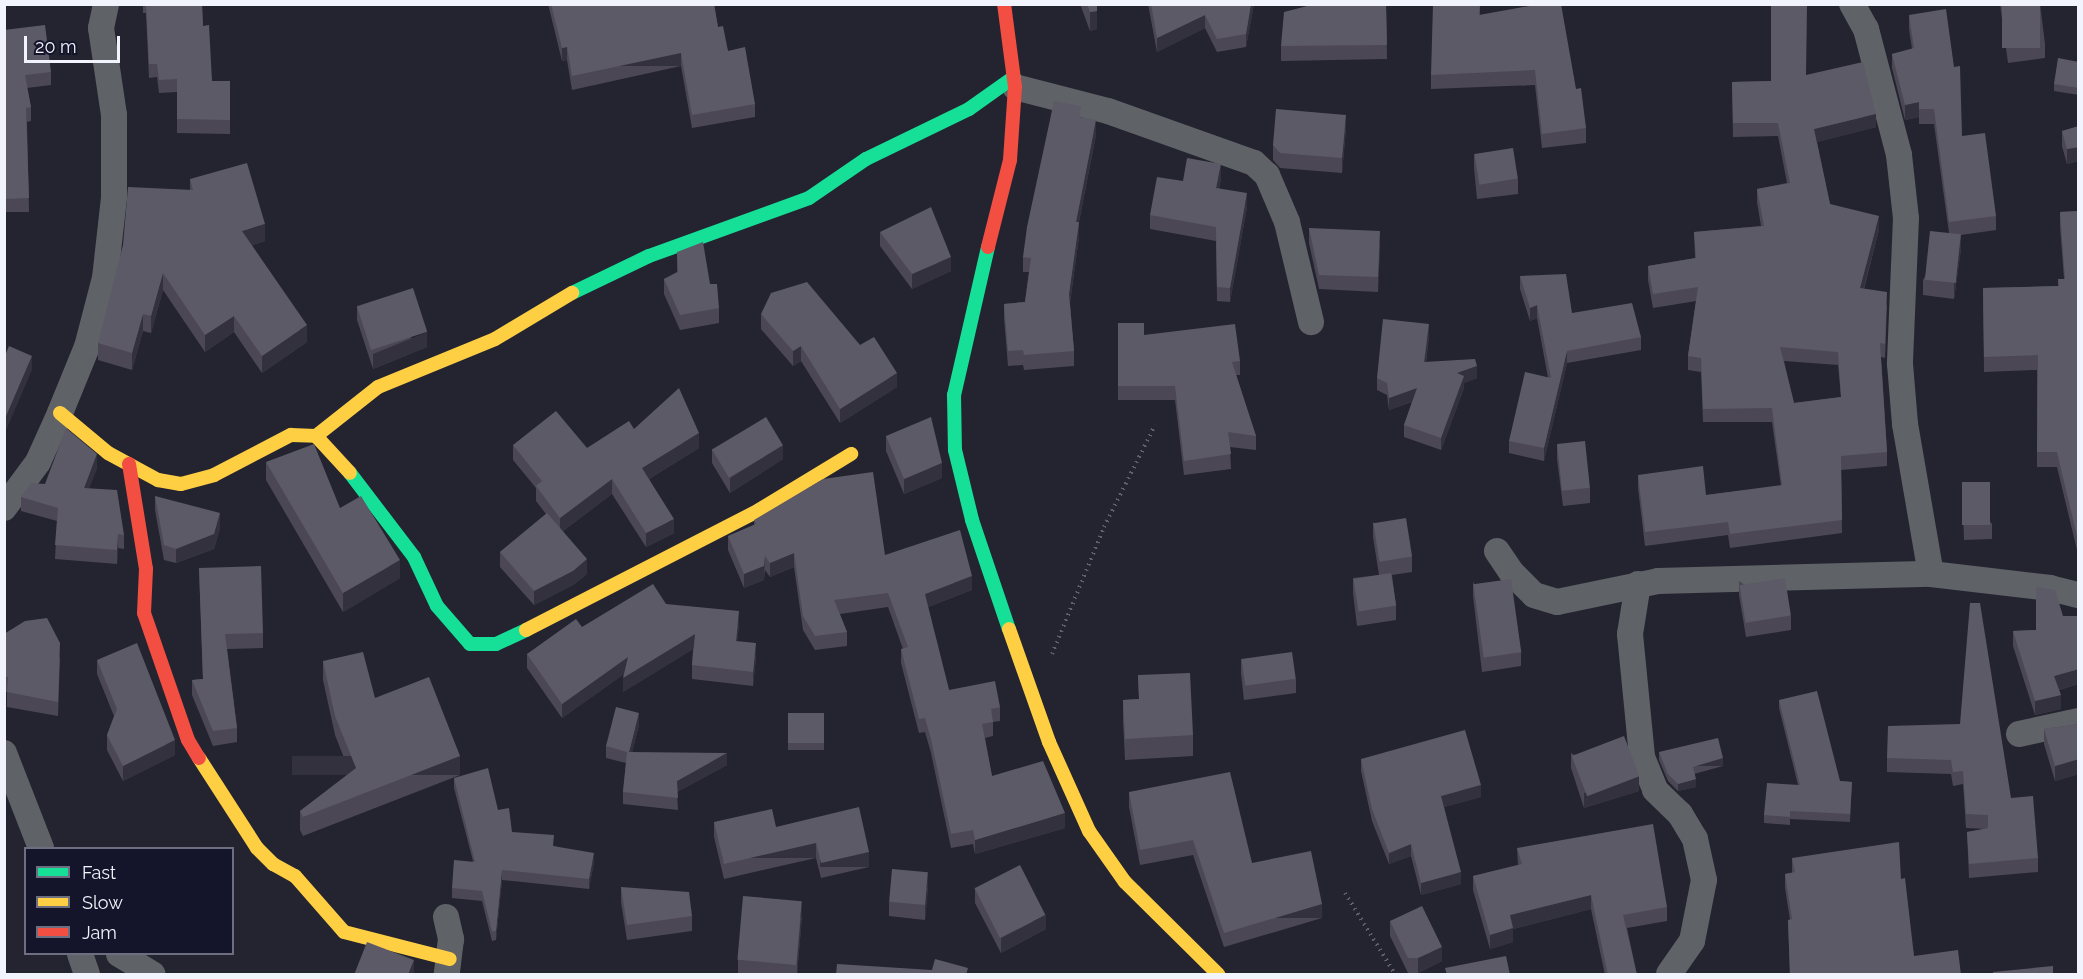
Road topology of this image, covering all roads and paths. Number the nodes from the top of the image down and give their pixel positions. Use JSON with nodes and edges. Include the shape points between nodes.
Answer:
{"nodes":[{"id":1,"x":106,"y":4,"type":"edge"},
{"id":2,"x":1004,"y":4,"type":"edge"},
{"id":3,"x":1852,"y":4,"type":"edge"},
{"id":4,"x":1014,"y":82,"type":"junction"},
{"id":5,"x":1311,"y":322,"type":"dead end"},
{"id":6,"x":60,"y":413,"type":"junction"},
{"id":7,"x":1155,"y":425,"type":"dead end"},
{"id":8,"x":316,"y":436,"type":"junction"},
{"id":9,"x":851,"y":454,"type":"dead end"},
{"id":10,"x":129,"y":464,"type":"junction"},
{"id":11,"x":4,"y":508,"type":"edge"},
{"id":12,"x":1497,"y":551,"type":"dead end"},
{"id":13,"x":1931,"y":574,"type":"junction"},
{"id":14,"x":1638,"y":584,"type":"junction"},
{"id":15,"x":2079,"y":595,"type":"edge"},
{"id":16,"x":1034,"y":699,"type":"junction"},
{"id":17,"x":2079,"y":721,"type":"edge"},
{"id":18,"x":2019,"y":734,"type":"dead end"},
{"id":19,"x":4,"y":753,"type":"edge"},
{"id":20,"x":12,"y":790,"type":"edge"},
{"id":21,"x":40,"y":847,"type":"edge"},
{"id":22,"x":1345,"y":893,"type":"dead end"},
{"id":23,"x":446,"y":917,"type":"dead end"},
{"id":24,"x":80,"y":955,"type":"edge"},
{"id":25,"x":121,"y":955,"type":"edge"},
{"id":26,"x":449,"y":967,"type":"edge"},
{"id":27,"x":87,"y":975,"type":"edge"},
{"id":28,"x":152,"y":975,"type":"edge"},
{"id":29,"x":1218,"y":975,"type":"edge"},
{"id":30,"x":1395,"y":975,"type":"edge"},
{"id":31,"x":1669,"y":975,"type":"edge"}],
"edges":[{"from":1,"to":6,"type":"street","via":[[101,28],[114,115],[114,198],[105,278],[87,347]]},
{"from":2,"to":4,"type":"street"},
{"from":3,"to":13,"type":"street","via":[[1866,29],[1899,155],[1906,218],[1900,364],[1905,424]]},
{"from":4,"to":5,"type":"street","via":[[1254,163],[1267,175],[1287,222]]},
{"from":4,"to":8,"type":"street","via":[[969,109],[866,159],[809,198],[649,256],[584,286],[495,339],[378,387]]},
{"from":4,"to":16,"type":"street","via":[[1010,160],[967,327],[954,395],[955,439],[972,520]]},
{"from":6,"to":10,"type":"street","via":[[108,453]]},
{"from":6,"to":11,"type":"street","via":[[38,462]]},
{"from":7,"to":16,"type":"path","via":[[1104,527]]},
{"from":8,"to":9,"type":"street","via":[[373,499],[414,556],[437,606],[470,644],[496,644],[551,618],[759,510]]},
{"from":8,"to":10,"type":"street","via":[[291,435],[214,475],[181,484],[158,480]]},
{"from":10,"to":26,"type":"street","via":[[146,569],[144,613],[188,740],[229,807],[257,848],[273,864],[295,876],[344,932]]},
{"from":12,"to":14,"type":"street","via":[[1534,595],[1557,602]]},
{"from":13,"to":14,"type":"street"},
{"from":13,"to":15,"type":"street"},
{"from":14,"to":31,"type":"street","via":[[1630,634],[1642,757],[1655,790],[1680,814],[1695,838],[1704,880],[1692,940]]},
{"from":16,"to":29,"type":"street","via":[[1049,742],[1104,857]]},
{"from":17,"to":18,"type":"street"},
{"from":19,"to":20,"type":"street"},
{"from":20,"to":21,"type":"street"},
{"from":22,"to":30,"type":"path"},
{"from":23,"to":26,"type":"street","via":[[452,939]]},
{"from":24,"to":27,"type":"street"},
{"from":25,"to":28,"type":"street"}]}
